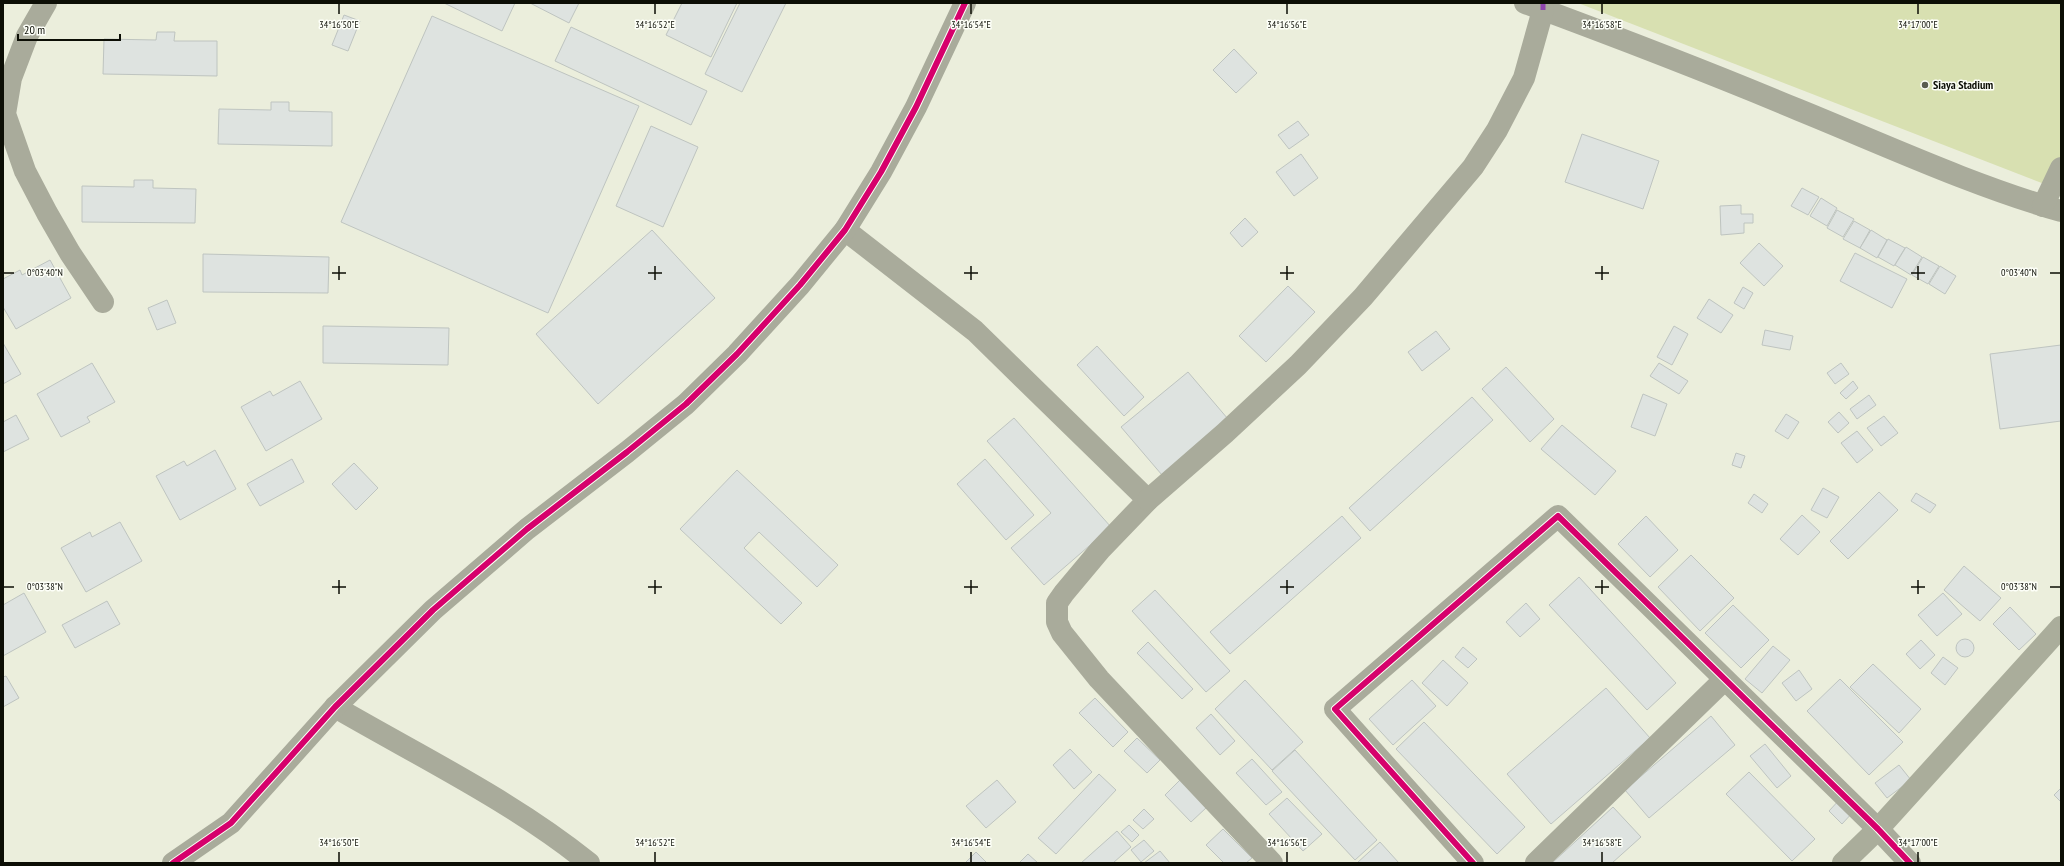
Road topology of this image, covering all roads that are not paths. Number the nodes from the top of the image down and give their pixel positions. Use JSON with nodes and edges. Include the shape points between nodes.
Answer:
{"nodes":[{"id":1,"x":46,"y":3,"type":"edge"},
{"id":2,"x":965,"y":3,"type":"edge"},
{"id":3,"x":1534,"y":6,"type":"edge"},
{"id":4,"x":2061,"y":168,"type":"edge"},
{"id":5,"x":2052,"y":208,"type":"edge"},
{"id":6,"x":845,"y":230,"type":"junction"},
{"id":7,"x":103,"y":302,"type":"dead end"},
{"id":8,"x":1148,"y":500,"type":"junction"},
{"id":9,"x":2061,"y":627,"type":"edge"},
{"id":10,"x":1724,"y":680,"type":"junction"},
{"id":11,"x":335,"y":707,"type":"junction"},
{"id":12,"x":1878,"y":829,"type":"junction"},
{"id":13,"x":173,"y":863,"type":"edge"},
{"id":14,"x":589,"y":863,"type":"edge"},
{"id":15,"x":1272,"y":863,"type":"edge"},
{"id":16,"x":1473,"y":863,"type":"edge"},
{"id":17,"x":1536,"y":863,"type":"edge"},
{"id":18,"x":1844,"y":863,"type":"edge"},
{"id":19,"x":1910,"y":863,"type":"edge"}],
"edges":[{"from":1,"to":7,"type":"street","via":[[27,36],[11,78],[5,114],[25,171],[70,253]]},
{"from":2,"to":6,"type":"street","via":[[916,107],[881,172]]},
{"from":3,"to":5,"type":"street","via":[[1734,83],[1902,152]]},
{"from":3,"to":8,"type":"street","via":[[1524,78],[1474,167],[1363,297],[1298,365],[1225,434]]},
{"from":4,"to":5,"type":"street"},
{"from":6,"to":8,"type":"street","via":[[975,331]]},
{"from":6,"to":11,"type":"street","via":[[737,354],[686,404],[474,574]]},
{"from":8,"to":15,"type":"street","via":[[1100,550],[1064,593],[1057,604],[1057,622],[1062,633],[1099,679]]},
{"from":9,"to":12,"type":"main road"},
{"from":10,"to":12,"type":"street"},
{"from":10,"to":16,"type":"street","via":[[1558,516],[1335,709]]},
{"from":10,"to":17,"type":"street"},
{"from":11,"to":13,"type":"street","via":[[230,823]]},
{"from":11,"to":14,"type":"street","via":[[507,806],[554,835]]},
{"from":12,"to":18,"type":"main road"},
{"from":12,"to":19,"type":"street"}]}
